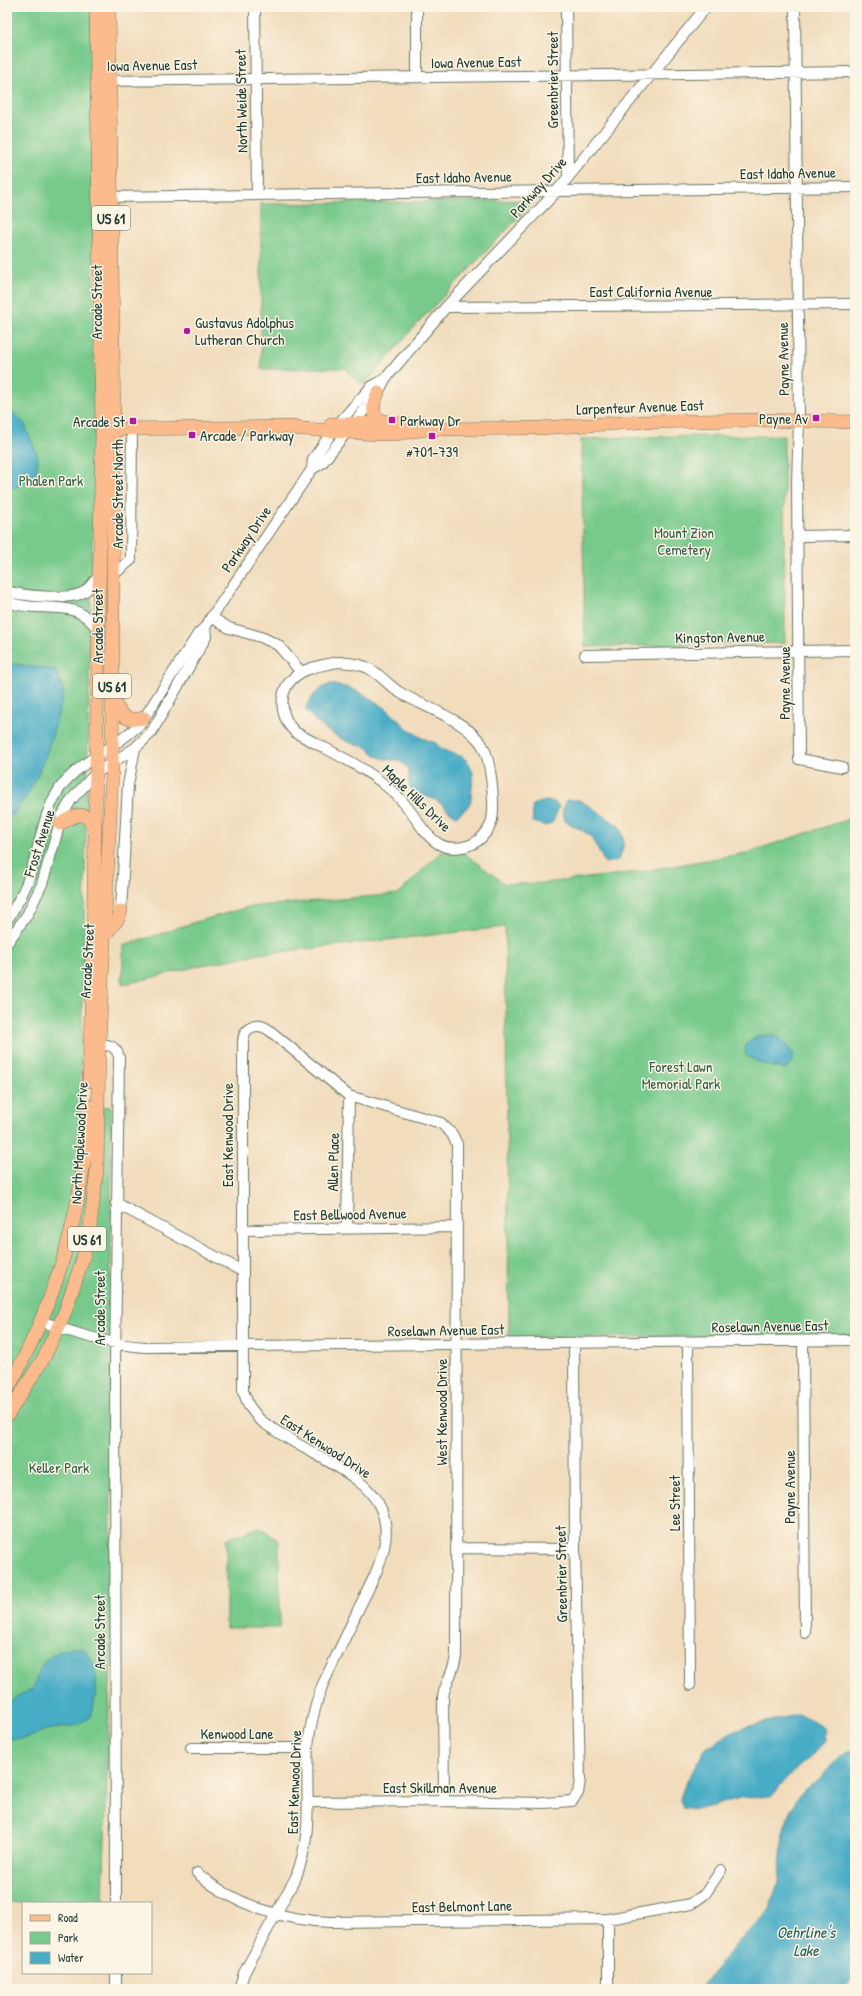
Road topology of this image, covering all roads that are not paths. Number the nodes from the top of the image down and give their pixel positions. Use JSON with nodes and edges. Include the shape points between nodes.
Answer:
{"nodes":[{"id":1,"x":96,"y":7,"type":"edge"},
{"id":2,"x":109,"y":7,"type":"edge"},
{"id":3,"x":255,"y":7,"type":"edge"},
{"id":4,"x":417,"y":7,"type":"edge"},
{"id":5,"x":566,"y":7,"type":"edge"},
{"id":6,"x":706,"y":7,"type":"edge"},
{"id":7,"x":795,"y":7,"type":"edge"},
{"id":8,"x":855,"y":72,"type":"edge"},
{"id":9,"x":796,"y":73,"type":"junction"},
{"id":10,"x":653,"y":74,"type":"junction"},
{"id":11,"x":567,"y":76,"type":"junction"},
{"id":12,"x":417,"y":77,"type":"junction"},
{"id":13,"x":255,"y":79,"type":"junction"},
{"id":14,"x":97,"y":81,"type":"junction"},
{"id":15,"x":110,"y":81,"type":"junction"},
{"id":16,"x":568,"y":177,"type":"junction"},
{"id":17,"x":855,"y":187,"type":"edge"},
{"id":18,"x":796,"y":188,"type":"junction"},
{"id":19,"x":557,"y":191,"type":"junction"},
{"id":20,"x":257,"y":195,"type":"junction"},
{"id":21,"x":98,"y":197,"type":"junction"},
{"id":22,"x":111,"y":197,"type":"junction"},
{"id":23,"x":855,"y":304,"type":"edge"},
{"id":24,"x":797,"y":305,"type":"junction"},
{"id":25,"x":446,"y":307,"type":"junction"},
{"id":26,"x":385,"y":379,"type":"junction"},
{"id":27,"x":378,"y":393,"type":"junction"},
{"id":28,"x":799,"y":422,"type":"junction"},
{"id":29,"x":855,"y":422,"type":"edge"},
{"id":30,"x":394,"y":423,"type":"junction"},
{"id":31,"x":132,"y":428,"type":"junction"},
{"id":32,"x":342,"y":428,"type":"junction"},
{"id":33,"x":108,"y":429,"type":"junction"},
{"id":34,"x":427,"y":429,"type":"junction"},
{"id":35,"x":855,"y":535,"type":"edge"},
{"id":36,"x":798,"y":536,"type":"junction"},
{"id":37,"x":99,"y":575,"type":"junction"},
{"id":38,"x":113,"y":575,"type":"junction"},
{"id":39,"x":9,"y":592,"type":"edge"},
{"id":40,"x":46,"y":596,"type":"junction"},
{"id":41,"x":62,"y":596,"type":"junction"},
{"id":42,"x":46,"y":607,"type":"junction"},
{"id":43,"x":61,"y":608,"type":"junction"},
{"id":44,"x":212,"y":617,"type":"junction"},
{"id":45,"x":205,"y":627,"type":"junction"},
{"id":46,"x":99,"y":631,"type":"junction"},
{"id":47,"x":798,"y":650,"type":"junction"},
{"id":48,"x":855,"y":650,"type":"edge"},
{"id":49,"x":585,"y":655,"type":"dead end"},
{"id":50,"x":300,"y":672,"type":"junction"},
{"id":51,"x":112,"y":698,"type":"junction"},
{"id":52,"x":144,"y":718,"type":"junction"},
{"id":53,"x":112,"y":747,"type":"junction"},
{"id":54,"x":135,"y":748,"type":"junction"},
{"id":55,"x":97,"y":757,"type":"junction"},
{"id":56,"x":112,"y":764,"type":"junction"},
{"id":57,"x":842,"y":767,"type":"dead end"},
{"id":58,"x":96,"y":773,"type":"junction"},
{"id":59,"x":60,"y":824,"type":"junction"},
{"id":60,"x":95,"y":831,"type":"junction"},
{"id":61,"x":121,"y":911,"type":"joint"},
{"id":62,"x":7,"y":920,"type":"edge"},
{"id":63,"x":100,"y":942,"type":"junction"},
{"id":64,"x":7,"y":943,"type":"edge"},
{"id":65,"x":94,"y":1045,"type":"junction"},
{"id":66,"x":349,"y":1096,"type":"junction"},
{"id":67,"x":116,"y":1203,"type":"junction"},
{"id":68,"x":458,"y":1227,"type":"junction"},
{"id":69,"x":347,"y":1228,"type":"junction"},
{"id":70,"x":242,"y":1230,"type":"junction"},
{"id":71,"x":242,"y":1271,"type":"junction"},
{"id":72,"x":41,"y":1321,"type":"junction"},
{"id":73,"x":58,"y":1328,"type":"junction"},
{"id":74,"x":855,"y":1340,"type":"edge"},
{"id":75,"x":803,"y":1341,"type":"junction"},
{"id":76,"x":688,"y":1342,"type":"junction"},
{"id":77,"x":574,"y":1343,"type":"junction"},
{"id":78,"x":115,"y":1344,"type":"junction"},
{"id":79,"x":457,"y":1344,"type":"junction"},
{"id":80,"x":242,"y":1347,"type":"junction"},
{"id":81,"x":7,"y":1390,"type":"edge"},
{"id":82,"x":7,"y":1416,"type":"edge"},
{"id":83,"x":456,"y":1548,"type":"junction"},
{"id":84,"x":575,"y":1549,"type":"junction"},
{"id":85,"x":804,"y":1633,"type":"dead end"},
{"id":86,"x":690,"y":1685,"type":"dead end"},
{"id":87,"x":191,"y":1748,"type":"dead end"},
{"id":88,"x":308,"y":1748,"type":"junction"},
{"id":89,"x":444,"y":1801,"type":"junction"},
{"id":90,"x":572,"y":1801,"type":"joint"},
{"id":91,"x":308,"y":1802,"type":"junction"},
{"id":92,"x":721,"y":1870,"type":"dead end"},
{"id":93,"x":197,"y":1873,"type":"dead end"},
{"id":94,"x":116,"y":1902,"type":"edge"},
{"id":95,"x":276,"y":1914,"type":"junction"},
{"id":96,"x":608,"y":1919,"type":"junction"},
{"id":97,"x":116,"y":1974,"type":"edge"},
{"id":98,"x":116,"y":1989,"type":"edge"},
{"id":99,"x":239,"y":1989,"type":"edge"},
{"id":100,"x":608,"y":1989,"type":"edge"}],
"edges":[{"from":1,"to":14,"type":"main road","name":"Arcade Street","number":"US 61"},
{"from":2,"to":15,"type":"main road","name":"Arcade Street","number":"US 61"},
{"from":3,"to":13,"type":"street","name":"North Weide Street"},
{"from":4,"to":12,"type":"street"},
{"from":5,"to":11,"type":"street","name":"Greenbrier Street"},
{"from":6,"to":10,"type":"street","name":"Parkway Drive"},
{"from":7,"to":9,"type":"street","name":"Payne Avenue"},
{"from":8,"to":9,"type":"street","name":"Iowa Avenue East"},
{"from":9,"to":10,"type":"street","name":"Iowa Avenue East"},
{"from":9,"to":18,"type":"street","name":"Payne Avenue"},
{"from":10,"to":11,"type":"street","name":"Iowa Avenue East"},
{"from":10,"to":16,"type":"street","name":"Parkway Drive"},
{"from":11,"to":12,"type":"street","name":"Iowa Avenue East"},
{"from":11,"to":16,"type":"street","name":"Greenbrier Street"},
{"from":12,"to":13,"type":"street","name":"Iowa Avenue East"},
{"from":13,"to":15,"type":"street","name":"Iowa Avenue East"},
{"from":13,"to":20,"type":"street","name":"North Weide Street"},
{"from":14,"to":15,"type":"street","name":"Iowa Avenue East"},
{"from":14,"to":21,"type":"main road","name":"Arcade Street","number":"US 61"},
{"from":15,"to":22,"type":"main road","name":"Arcade Street","number":"US 61"},
{"from":16,"to":19,"type":"street","name":"Parkway Drive"},
{"from":17,"to":18,"type":"street","name":"East Idaho Avenue"},
{"from":18,"to":19,"type":"street","name":"East Idaho Avenue"},
{"from":18,"to":24,"type":"street","name":"Payne Avenue"},
{"from":19,"to":20,"type":"street","name":"East Idaho Avenue"},
{"from":19,"to":25,"type":"street","name":"Parkway Drive"},
{"from":20,"to":22,"type":"street","name":"East Idaho Avenue"},
{"from":21,"to":22,"type":"street","name":"East Idaho Avenue"},
{"from":21,"to":33,"type":"main road","name":"Arcade Street","number":"US 61"},
{"from":22,"to":33,"type":"main road","name":"Arcade Street","number":"US 61"},
{"from":23,"to":24,"type":"street","name":"East California Avenue"},
{"from":24,"to":25,"type":"street","name":"East California Avenue"},
{"from":24,"to":28,"type":"street","name":"Payne Avenue"},
{"from":25,"to":26,"type":"street","name":"Parkway Drive"},
{"from":26,"to":27,"type":"street","name":"Parkway Drive"},
{"from":26,"to":32,"type":"street","name":"Parkway Drive","via":[[371,388]]},
{"from":27,"to":30,"type":"main road","via":[[374,402],[374,414],[381,420]]},
{"from":27,"to":32,"type":"street","name":"Parkway Drive"},
{"from":28,"to":29,"type":"main road","name":"Larpenteur Avenue East"},
{"from":28,"to":34,"type":"main road","name":"Larpenteur Avenue East","via":[[668,421],[539,428]]},
{"from":28,"to":36,"type":"street","name":"Payne Avenue"},
{"from":30,"to":32,"type":"main road","name":"Larpenteur Avenue East"},
{"from":30,"to":34,"type":"main road","name":"Larpenteur Avenue East"},
{"from":31,"to":32,"type":"main road","name":"Larpenteur Avenue East","via":[[290,428],[313,424]]},
{"from":31,"to":33,"type":"main road","name":"Larpenteur Avenue East"},
{"from":31,"to":38,"type":"street","name":"Arcade Street North","via":[[131,560]]},
{"from":32,"to":34,"type":"main road","name":"Larpenteur Avenue East","via":[[394,434]]},
{"from":32,"to":44,"type":"street","name":"Parkway Drive","via":[[313,459],[312,469]]},
{"from":33,"to":37,"type":"main road","name":"Arcade Street","number":"US 61"},
{"from":33,"to":38,"type":"main road","name":"Arcade Street","number":"US 61"},
{"from":35,"to":36,"type":"street"},
{"from":36,"to":47,"type":"street","name":"Payne Avenue"},
{"from":37,"to":41,"type":"street","via":[[82,593]]},
{"from":37,"to":46,"type":"main road","name":"Arcade Street","number":"US 61"},
{"from":38,"to":51,"type":"main road","name":"Arcade Street","number":"US 61"},
{"from":39,"to":40,"type":"street"},
{"from":39,"to":42,"type":"street","via":[[9,603]]},
{"from":40,"to":41,"type":"street"},
{"from":40,"to":42,"type":"street"},
{"from":41,"to":43,"type":"street"},
{"from":42,"to":43,"type":"street"},
{"from":43,"to":46,"type":"street","via":[[72,609],[85,615]]},
{"from":44,"to":45,"type":"street","name":"Parkway Drive"},
{"from":44,"to":50,"type":"street","via":[[229,628],[278,645]]},
{"from":45,"to":52,"type":"street","name":"Parkway Drive"},
{"from":45,"to":54,"type":"street","name":"Parkway Drive","via":[[206,637],[164,714],[151,733]]},
{"from":46,"to":55,"type":"main road","name":"Arcade Street","number":"US 61"},
{"from":47,"to":48,"type":"street","name":"Kingston Avenue"},
{"from":47,"to":49,"type":"street","name":"Kingston Avenue"},
{"from":47,"to":57,"type":"street","name":"Payne Avenue","via":[[799,759]]},
{"from":50,"to":50,"type":"street","name":"Maple Hills Drive","via":[[292,679],[282,697],[284,716],[295,732],[378,779],[398,797],[428,836],[439,844],[461,848],[480,839],[492,821],[490,767],[482,744],[474,736],[458,724],[399,692],[368,668],[339,662]]},
{"from":51,"to":52,"type":"main road","via":[[120,714],[127,719]]},
{"from":51,"to":53,"type":"main road","name":"Arcade Street","number":"US 61"},
{"from":52,"to":53,"type":"street","name":"Parkway Drive","via":[[130,735]]},
{"from":53,"to":55,"type":"street","name":"Frost Avenue"},
{"from":53,"to":56,"type":"main road","name":"Arcade Street","number":"US 61"},
{"from":54,"to":56,"type":"street","name":"Parkway Drive"},
{"from":54,"to":61,"type":"street","via":[[128,785]]},
{"from":55,"to":58,"type":"main road","name":"Arcade Street","number":"US 61"},
{"from":55,"to":62,"type":"street","name":"Frost Avenue","via":[[79,769],[62,786],[52,801],[31,872]]},
{"from":56,"to":58,"type":"street","name":"Frost Avenue"},
{"from":56,"to":63,"type":"main road","name":"Arcade Street","number":"US 61"},
{"from":58,"to":59,"type":"street","name":"Frost Avenue","via":[[71,800]]},
{"from":58,"to":60,"type":"main road","name":"Arcade Street","number":"US 61"},
{"from":59,"to":60,"type":"main road","via":[[81,814],[91,821]]},
{"from":59,"to":64,"type":"street","name":"Frost Avenue","via":[[42,884],[27,915]]},
{"from":60,"to":63,"type":"main road","name":"Arcade Street","number":"US 61"},
{"from":61,"to":63,"type":"main road","via":[[118,919]]},
{"from":63,"to":65,"type":"main road","name":"Arcade Street","number":"US 61"},
{"from":65,"to":67,"type":"street","name":"Arcade Street","via":[[110,1045],[117,1050],[119,1057]]},
{"from":65,"to":72,"type":"main road","name":"North Maplewood Drive","number":"US 61","via":[[80,1189],[64,1255]]},
{"from":65,"to":73,"type":"main road","name":"North Maplewood Drive","number":"US 61","via":[[94,1194],[82,1258]]},
{"from":66,"to":68,"type":"street","name":"West Kenwood Drive","via":[[441,1123],[448,1129],[455,1139],[458,1150]]},
{"from":66,"to":69,"type":"street","name":"Allen Place"},
{"from":66,"to":70,"type":"street","name":"East Kenwood Drive","via":[[264,1027],[253,1026],[246,1031],[243,1041]]},
{"from":67,"to":71,"type":"street"},
{"from":67,"to":78,"type":"street","name":"Arcade Street"},
{"from":68,"to":69,"type":"street","name":"East Bellwood Avenue"},
{"from":68,"to":79,"type":"street","name":"West Kenwood Drive"},
{"from":69,"to":70,"type":"street","name":"East Bellwood Avenue"},
{"from":70,"to":71,"type":"street","name":"East Kenwood Drive"},
{"from":71,"to":80,"type":"street","name":"East Kenwood Drive"},
{"from":72,"to":73,"type":"street","name":"Roselawn Avenue East"},
{"from":72,"to":81,"type":"main road","name":"North Maplewood Drive","number":"US 61"},
{"from":73,"to":78,"type":"street","name":"Roselawn Avenue East"},
{"from":73,"to":82,"type":"main road","name":"North Maplewood Drive","number":"US 61","via":[[33,1377]]},
{"from":74,"to":75,"type":"street","name":"Roselawn Avenue East"},
{"from":75,"to":76,"type":"street","name":"Roselawn Avenue East"},
{"from":75,"to":85,"type":"street","name":"Payne Avenue"},
{"from":76,"to":77,"type":"street","name":"Roselawn Avenue East"},
{"from":76,"to":86,"type":"street","name":"Lee Street"},
{"from":77,"to":79,"type":"street","name":"Roselawn Avenue East"},
{"from":77,"to":84,"type":"street","name":"Greenbrier Street"},
{"from":78,"to":80,"type":"street","name":"Roselawn Avenue East","via":[[144,1347]]},
{"from":78,"to":94,"type":"street","name":"Arcade Street"},
{"from":79,"to":80,"type":"street","name":"Roselawn Avenue East"},
{"from":79,"to":83,"type":"street","name":"West Kenwood Drive"},
{"from":80,"to":88,"type":"street","name":"East Kenwood Drive","via":[[243,1391],[253,1413],[265,1424],[364,1486],[378,1503],[385,1527],[382,1560],[322,1686],[311,1724]]},
{"from":83,"to":84,"type":"street"},
{"from":83,"to":89,"type":"street","name":"West Kenwood Drive","via":[[455,1663],[443,1696]]},
{"from":84,"to":90,"type":"street","name":"Greenbrier Street","via":[[580,1780],[578,1793]]},
{"from":87,"to":88,"type":"street","name":"Kenwood Lane"},
{"from":88,"to":91,"type":"street","name":"East Kenwood Drive"},
{"from":89,"to":90,"type":"street","name":"East Skillman Avenue"},
{"from":89,"to":91,"type":"street","name":"East Skillman Avenue"},
{"from":91,"to":95,"type":"street","name":"East Kenwood Drive","via":[[308,1837],[301,1863]]},
{"from":92,"to":96,"type":"street","name":"East Belmont Lane","via":[[704,1894],[692,1904]]},
{"from":93,"to":95,"type":"street","name":"East Belmont Lane","via":[[229,1896]]},
{"from":95,"to":96,"type":"street","name":"East Belmont Lane","via":[[330,1922]]},
{"from":95,"to":99,"type":"street","name":"East Kenwood Drive","via":[[244,1973]]},
{"from":96,"to":100,"type":"street"},
{"from":97,"to":98,"type":"street"}]}
